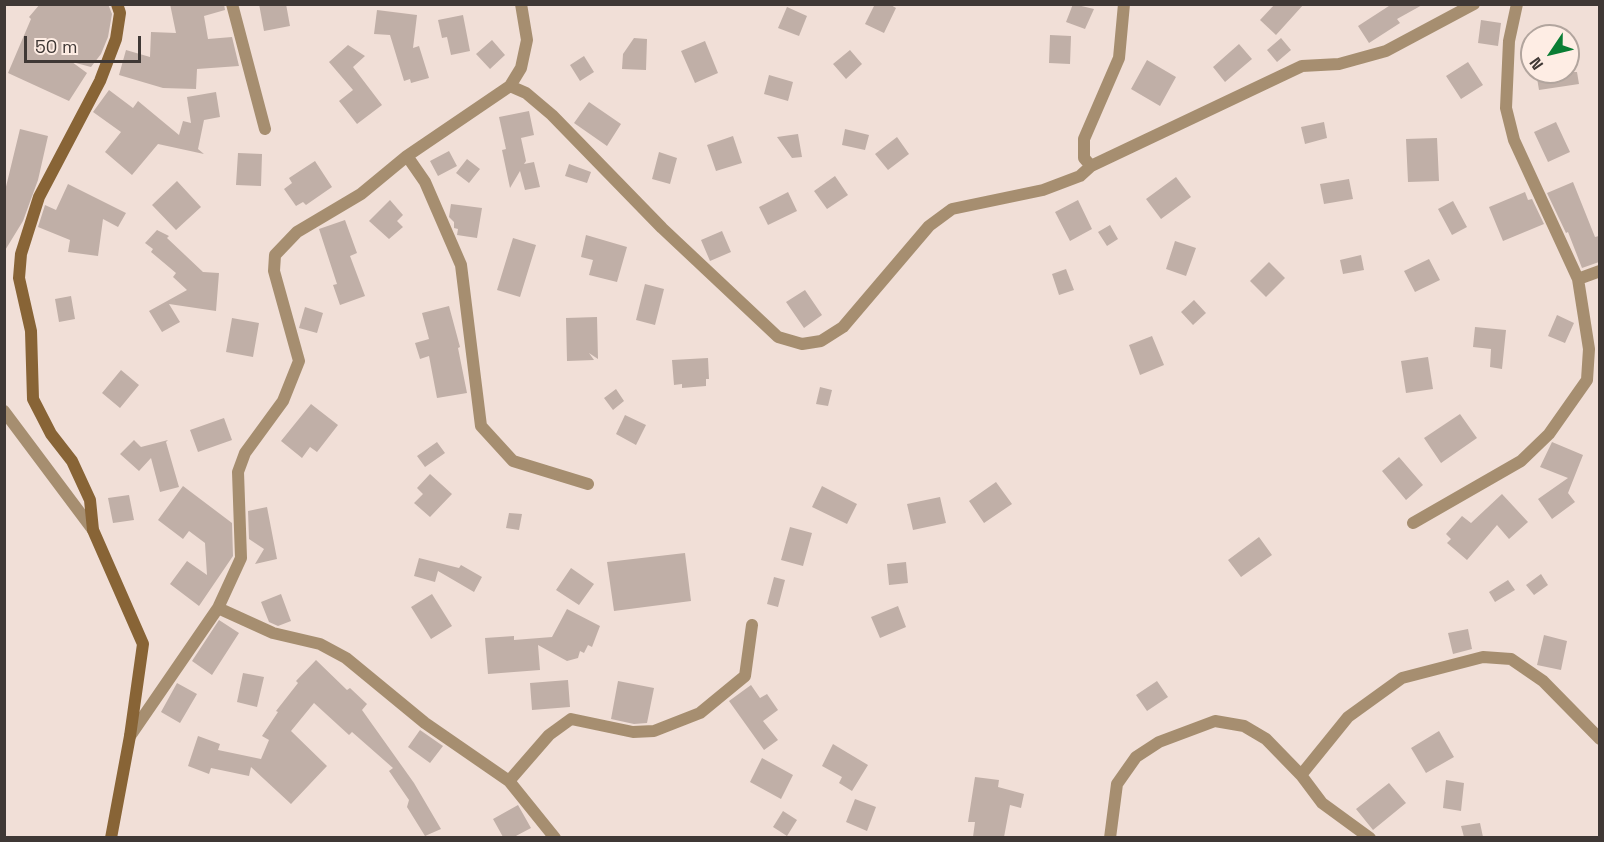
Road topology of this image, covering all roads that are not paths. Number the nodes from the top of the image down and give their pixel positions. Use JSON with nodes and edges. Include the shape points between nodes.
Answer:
{"nodes":[{"id":1,"x":117,"y":4,"type":"edge"},
{"id":2,"x":232,"y":4,"type":"edge"},
{"id":3,"x":522,"y":4,"type":"edge"},
{"id":4,"x":1124,"y":4,"type":"edge"},
{"id":5,"x":1474,"y":4,"type":"edge"},
{"id":6,"x":1517,"y":4,"type":"edge"},
{"id":7,"x":510,"y":86,"type":"junction"},
{"id":8,"x":266,"y":129,"type":"dead end"},
{"id":9,"x":406,"y":156,"type":"junction"},
{"id":10,"x":1091,"y":166,"type":"junction"},
{"id":11,"x":1599,"y":271,"type":"edge"},
{"id":12,"x":1578,"y":279,"type":"junction"},
{"id":13,"x":4,"y":411,"type":"edge"},
{"id":14,"x":588,"y":484,"type":"dead end"},
{"id":15,"x":1413,"y":523,"type":"dead end"},
{"id":16,"x":93,"y":530,"type":"junction"},
{"id":17,"x":218,"y":608,"type":"junction"},
{"id":18,"x":752,"y":626,"type":"dead end"},
{"id":19,"x":130,"y":736,"type":"junction"},
{"id":20,"x":1599,"y":739,"type":"edge"},
{"id":21,"x":1301,"y":775,"type":"junction"},
{"id":22,"x":509,"y":781,"type":"junction"},
{"id":23,"x":111,"y":837,"type":"edge"},
{"id":24,"x":555,"y":837,"type":"edge"},
{"id":25,"x":1110,"y":837,"type":"edge"},
{"id":26,"x":1370,"y":837,"type":"edge"}],
"edges":[{"from":1,"to":16,"type":"street","via":[[120,13],[116,39],[100,81],[39,197],[21,254],[19,278],[31,330],[33,399],[90,500]]},
{"from":2,"to":8,"type":"street"},
{"from":3,"to":7,"type":"street","via":[[527,40],[521,68]]},
{"from":4,"to":10,"type":"street","via":[[1119,58],[1084,139],[1084,158]]},
{"from":5,"to":10,"type":"street","via":[[1386,51],[1339,64],[1302,66]]},
{"from":6,"to":12,"type":"street","via":[[1509,42],[1506,108],[1514,140]]},
{"from":7,"to":9,"type":"street"},
{"from":7,"to":10,"type":"street","via":[[526,93],[552,115],[662,228],[778,337],[802,344],[820,341],[843,327],[930,226],[952,209],[1043,190],[1080,176]]},
{"from":9,"to":14,"type":"street","via":[[425,182],[461,265],[481,426],[513,461]]},
{"from":9,"to":17,"type":"street","via":[[361,194],[297,231],[275,255],[274,271],[299,361],[283,401],[245,453],[238,472],[241,558]]},
{"from":11,"to":12,"type":"street"},
{"from":12,"to":15,"type":"street","via":[[1589,349],[1587,380],[1549,434],[1521,461]]},
{"from":13,"to":16,"type":"street"},
{"from":16,"to":19,"type":"street","via":[[143,644]]},
{"from":17,"to":19,"type":"street"},
{"from":17,"to":22,"type":"street","via":[[273,633],[320,644],[346,658],[425,723]]},
{"from":18,"to":22,"type":"street","via":[[745,676],[700,713],[654,731],[633,732],[571,719],[549,735]]},
{"from":19,"to":23,"type":"street"},
{"from":20,"to":21,"type":"street","via":[[1543,681],[1511,659],[1484,657],[1402,678],[1348,717]]},
{"from":21,"to":25,"type":"street","via":[[1266,739],[1244,726],[1215,721],[1159,742],[1136,757],[1117,784]]},
{"from":21,"to":26,"type":"street","via":[[1322,803]]},
{"from":22,"to":24,"type":"street"}]}
